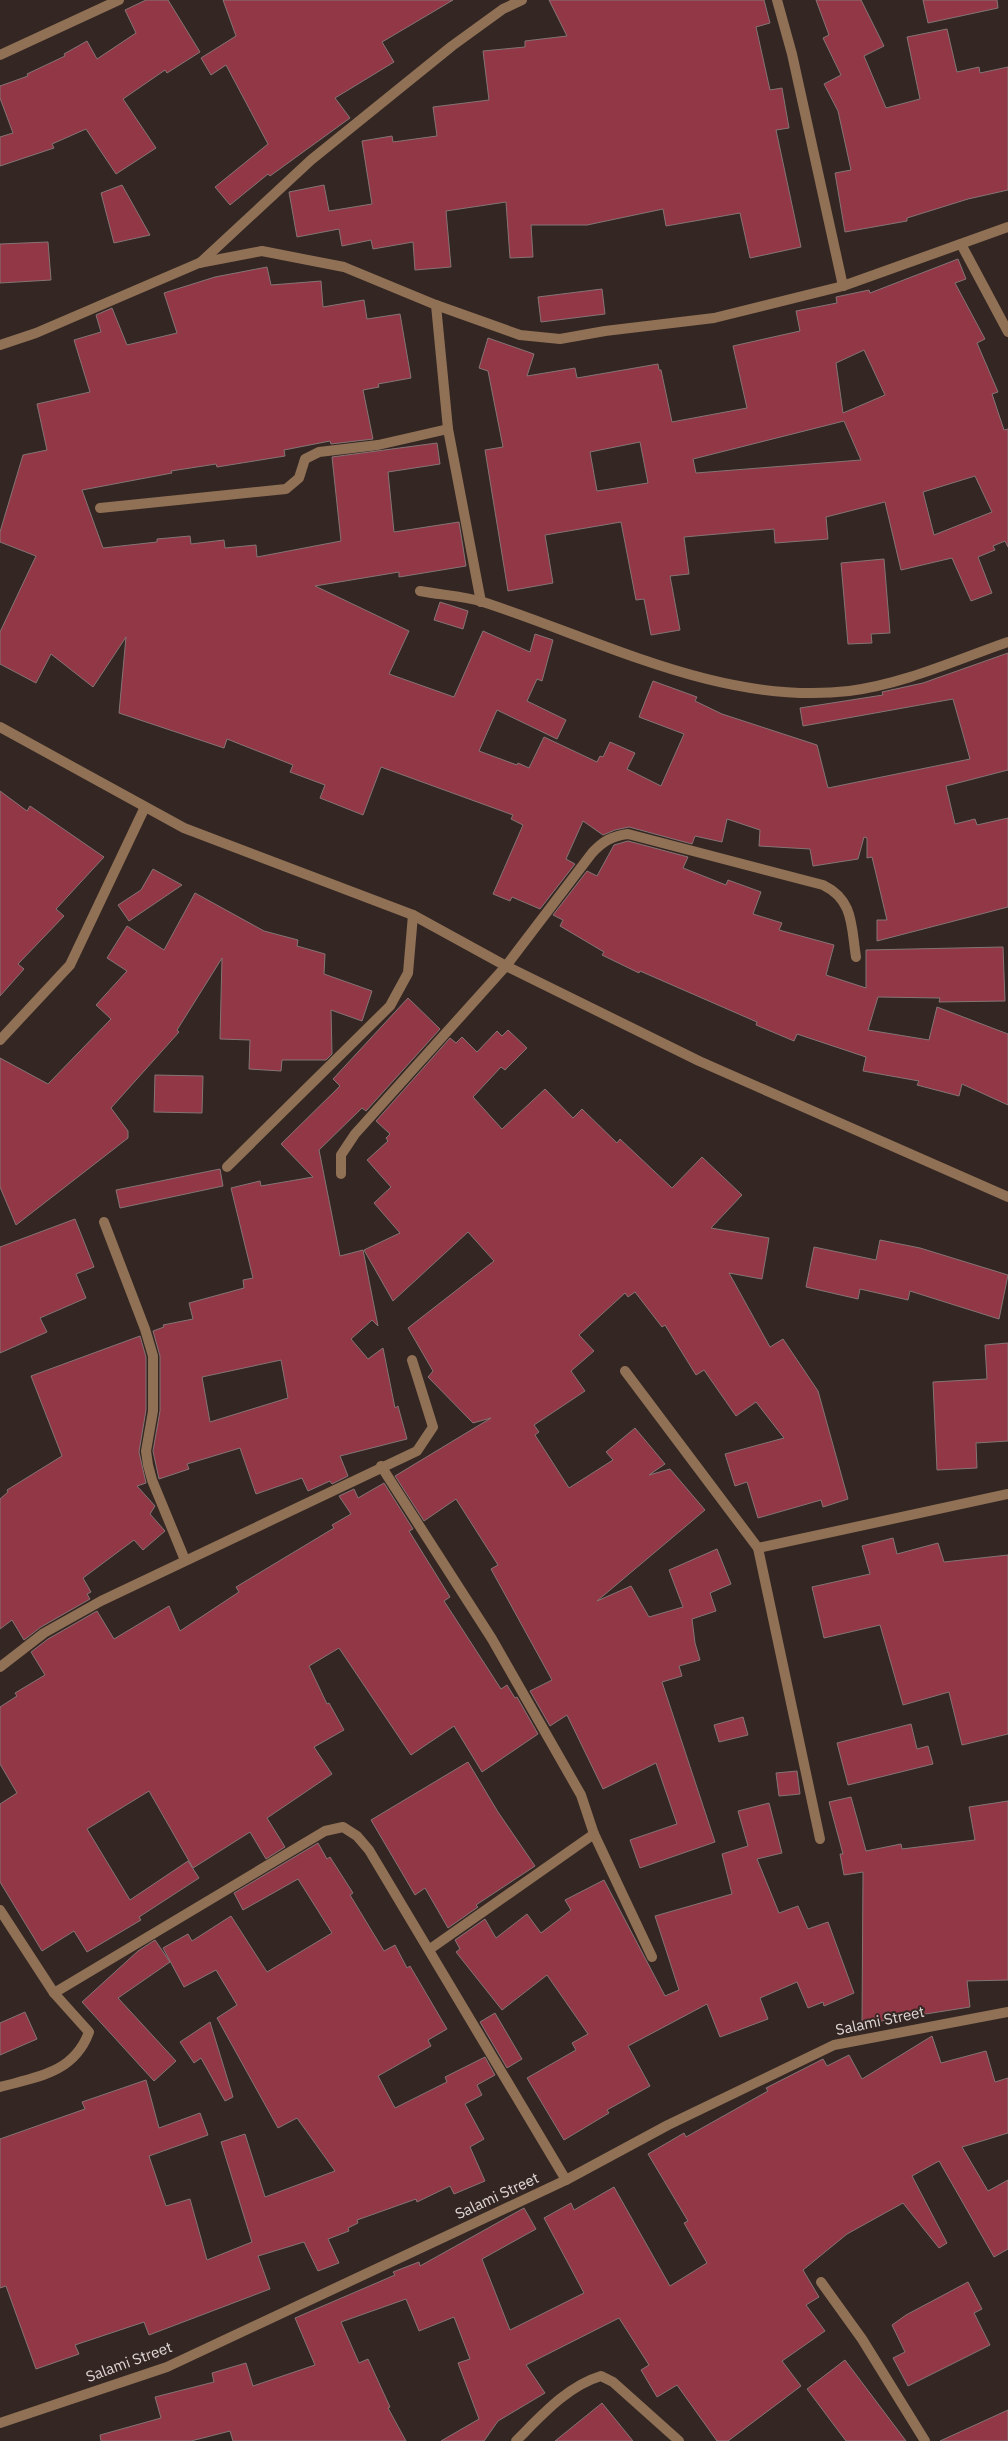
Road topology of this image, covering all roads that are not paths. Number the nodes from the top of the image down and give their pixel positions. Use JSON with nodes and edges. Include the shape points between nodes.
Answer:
{"nodes":[{"id":1,"x":119,"y":0,"type":"edge"},
{"id":2,"x":522,"y":0,"type":"edge"},
{"id":3,"x":777,"y":0,"type":"edge"},
{"id":4,"x":0,"y":55,"type":"edge"},
{"id":5,"x":1008,"y":227,"type":"edge"},
{"id":6,"x":961,"y":244,"type":"junction"},
{"id":7,"x":199,"y":263,"type":"junction"},
{"id":8,"x":843,"y":286,"type":"junction"},
{"id":9,"x":436,"y":305,"type":"junction"},
{"id":10,"x":1008,"y":332,"type":"edge"},
{"id":11,"x":0,"y":345,"type":"edge"},
{"id":12,"x":448,"y":429,"type":"junction"},
{"id":13,"x":100,"y":508,"type":"dead end"},
{"id":14,"x":420,"y":592,"type":"dead end"},
{"id":15,"x":481,"y":602,"type":"junction"},
{"id":16,"x":1008,"y":642,"type":"edge"},
{"id":17,"x":0,"y":727,"type":"edge"},
{"id":18,"x":145,"y":807,"type":"junction"},
{"id":19,"x":413,"y":916,"type":"junction"},
{"id":20,"x":856,"y":957,"type":"dead end"},
{"id":21,"x":506,"y":966,"type":"junction"},
{"id":22,"x":0,"y":1040,"type":"edge"},
{"id":23,"x":227,"y":1167,"type":"dead end"},
{"id":24,"x":341,"y":1174,"type":"dead end"},
{"id":25,"x":1008,"y":1197,"type":"edge"},
{"id":26,"x":104,"y":1222,"type":"dead end"},
{"id":27,"x":412,"y":1360,"type":"dead end"},
{"id":28,"x":625,"y":1371,"type":"dead end"},
{"id":29,"x":381,"y":1466,"type":"junction"},
{"id":30,"x":1008,"y":1494,"type":"edge"},
{"id":31,"x":758,"y":1548,"type":"junction"},
{"id":32,"x":185,"y":1560,"type":"junction"},
{"id":33,"x":0,"y":1667,"type":"edge"},
{"id":34,"x":594,"y":1834,"type":"junction"},
{"id":35,"x":820,"y":1839,"type":"dead end"},
{"id":36,"x":0,"y":1910,"type":"edge"},
{"id":37,"x":430,"y":1949,"type":"junction"},
{"id":38,"x":652,"y":1957,"type":"dead end"},
{"id":39,"x":54,"y":1993,"type":"junction"},
{"id":40,"x":1008,"y":2012,"type":"edge"},
{"id":41,"x":0,"y":2087,"type":"edge"},
{"id":42,"x":566,"y":2180,"type":"junction"},
{"id":43,"x":821,"y":2282,"type":"dead end"},
{"id":44,"x":0,"y":2423,"type":"edge"},
{"id":45,"x":516,"y":2441,"type":"edge"},
{"id":46,"x":679,"y":2441,"type":"edge"},
{"id":47,"x":925,"y":2441,"type":"edge"}],
"edges":[{"from":1,"to":4,"type":"street"},
{"from":2,"to":7,"type":"street","via":[[503,9],[452,46],[311,160]]},
{"from":3,"to":8,"type":"street"},
{"from":5,"to":6,"type":"street"},
{"from":6,"to":8,"type":"street"},
{"from":6,"to":10,"type":"street"},
{"from":7,"to":9,"type":"street","via":[[262,252],[344,267]]},
{"from":7,"to":11,"type":"street","via":[[36,333]]},
{"from":8,"to":9,"type":"street","via":[[714,318],[560,339],[520,335]]},
{"from":9,"to":12,"type":"street"},
{"from":12,"to":13,"type":"street","via":[[378,445],[319,452],[306,459],[299,478],[286,489]]},
{"from":12,"to":15,"type":"street"},
{"from":14,"to":15,"type":"street"},
{"from":15,"to":16,"type":"street","via":[[656,664],[729,684],[796,694],[849,691],[899,680]]},
{"from":17,"to":18,"type":"street"},
{"from":18,"to":19,"type":"street","via":[[184,828]]},
{"from":18,"to":22,"type":"street","via":[[70,965]]},
{"from":19,"to":21,"type":"street"},
{"from":19,"to":23,"type":"street","via":[[408,973],[390,1006]]},
{"from":20,"to":21,"type":"street","via":[[849,914],[842,898],[823,885],[628,834],[614,836],[601,843]]},
{"from":21,"to":24,"type":"street","via":[[355,1134],[341,1155]]},
{"from":21,"to":25,"type":"street","via":[[699,1061]]},
{"from":26,"to":32,"type":"street","via":[[145,1329],[152,1356],[153,1411],[146,1451],[148,1465]]},
{"from":27,"to":29,"type":"street","via":[[433,1427],[417,1451]]},
{"from":28,"to":31,"type":"street"},
{"from":29,"to":32,"type":"street"},
{"from":29,"to":34,"type":"street","via":[[492,1639],[581,1795]]},
{"from":30,"to":31,"type":"street"},
{"from":31,"to":35,"type":"street"},
{"from":32,"to":33,"type":"street","via":[[52,1628]]},
{"from":34,"to":37,"type":"street"},
{"from":34,"to":38,"type":"street"},
{"from":36,"to":39,"type":"street"},
{"from":37,"to":39,"type":"street","via":[[369,1850],[357,1836],[343,1827],[325,1831]]},
{"from":37,"to":42,"type":"street"},
{"from":39,"to":41,"type":"street","via":[[89,2032],[83,2047],[71,2060],[46,2075]]},
{"from":40,"to":42,"type":"street","name":"Salami Street","via":[[834,2045],[668,2125]]},
{"from":42,"to":44,"type":"street","name":"Salami Street","via":[[167,2367]]},
{"from":43,"to":47,"type":"street","via":[[862,2339]]},
{"from":45,"to":46,"type":"street","via":[[548,2409],[587,2380],[601,2376],[613,2382]]}]}
